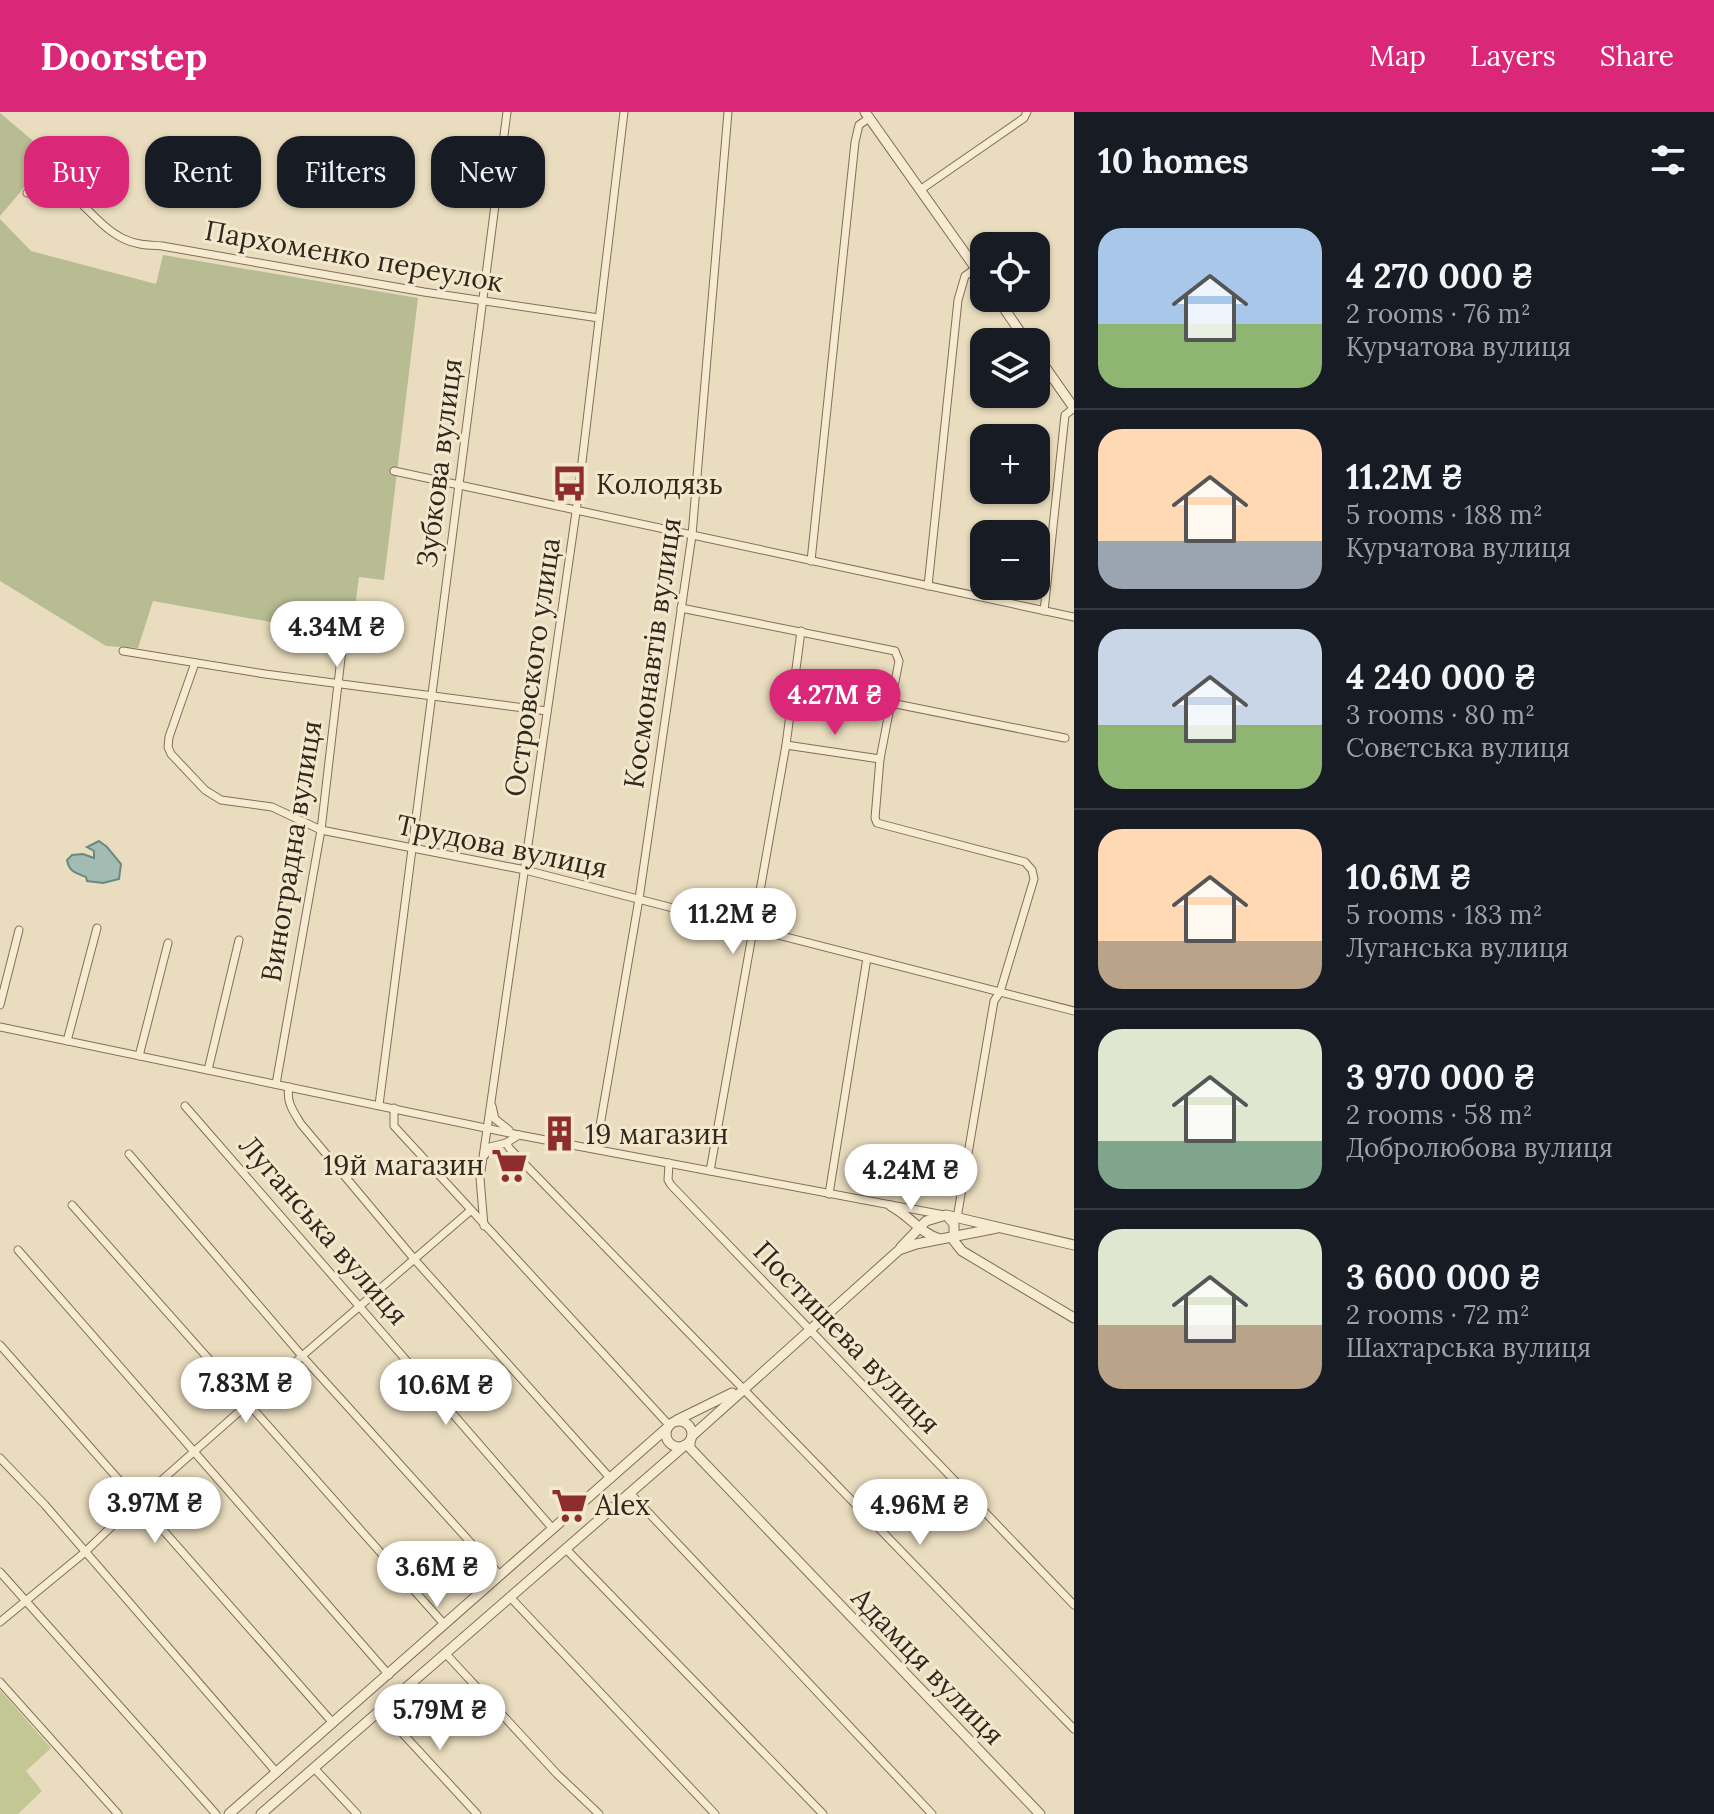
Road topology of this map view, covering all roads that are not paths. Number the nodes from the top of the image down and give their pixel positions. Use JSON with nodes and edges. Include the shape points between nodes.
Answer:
{"nodes":[{"id":1,"x":507,"y":112,"type":"edge"},
{"id":2,"x":624,"y":112,"type":"edge"},
{"id":3,"x":728,"y":112,"type":"edge"},
{"id":4,"x":1027,"y":112,"type":"edge"},
{"id":5,"x":867,"y":115,"type":"edge"},
{"id":6,"x":920,"y":190,"type":"junction"},
{"id":7,"x":86,"y":208,"type":"edge"},
{"id":8,"x":970,"y":260,"type":"edge"},
{"id":9,"x":970,"y":272,"type":"edge"},
{"id":10,"x":481,"y":301,"type":"junction"},
{"id":11,"x":599,"y":318,"type":"junction"},
{"id":12,"x":1050,"y":374,"type":"edge"},
{"id":13,"x":1074,"y":408,"type":"edge"},
{"id":14,"x":394,"y":471,"type":"dead end"},
{"id":15,"x":458,"y":487,"type":"junction"},
{"id":16,"x":576,"y":512,"type":"junction"},
{"id":17,"x":692,"y":535,"type":"junction"},
{"id":18,"x":811,"y":561,"type":"junction"},
{"id":19,"x":928,"y":586,"type":"junction"},
{"id":20,"x":681,"y":608,"type":"junction"},
{"id":21,"x":1044,"y":611,"type":"junction"},
{"id":22,"x":1074,"y":617,"type":"edge"},
{"id":23,"x":345,"y":624,"type":"dead end"},
{"id":24,"x":801,"y":631,"type":"junction"},
{"id":25,"x":123,"y":651,"type":"dead end"},
{"id":26,"x":195,"y":663,"type":"junction"},
{"id":27,"x":338,"y":684,"type":"junction"},
{"id":28,"x":432,"y":696,"type":"junction"},
{"id":29,"x":891,"y":703,"type":"junction"},
{"id":30,"x":547,"y":711,"type":"junction"},
{"id":31,"x":1065,"y":738,"type":"dead end"},
{"id":32,"x":786,"y":745,"type":"junction"},
{"id":33,"x":880,"y":759,"type":"junction"},
{"id":34,"x":321,"y":830,"type":"junction"},
{"id":35,"x":412,"y":847,"type":"junction"},
{"id":36,"x":525,"y":870,"type":"junction"},
{"id":37,"x":639,"y":899,"type":"junction"},
{"id":38,"x":97,"y":928,"type":"dead end"},
{"id":39,"x":753,"y":929,"type":"junction"},
{"id":40,"x":19,"y":930,"type":"dead end"},
{"id":41,"x":239,"y":940,"type":"dead end"},
{"id":42,"x":168,"y":943,"type":"dead end"},
{"id":43,"x":867,"y":958,"type":"junction"},
{"id":44,"x":1000,"y":992,"type":"junction"},
{"id":45,"x":0,"y":1005,"type":"edge"},
{"id":46,"x":1074,"y":1011,"type":"edge"},
{"id":47,"x":0,"y":1027,"type":"edge"},
{"id":48,"x":67,"y":1041,"type":"junction"},
{"id":49,"x":139,"y":1056,"type":"junction"},
{"id":50,"x":208,"y":1070,"type":"junction"},
{"id":51,"x":276,"y":1084,"type":"junction"},
{"id":52,"x":289,"y":1087,"type":"junction"},
{"id":53,"x":491,"y":1097,"type":"junction"},
{"id":54,"x":379,"y":1105,"type":"junction"},
{"id":55,"x":185,"y":1106,"type":"dead end"},
{"id":56,"x":394,"y":1108,"type":"junction"},
{"id":57,"x":487,"y":1127,"type":"junction"},
{"id":58,"x":519,"y":1135,"type":"junction"},
{"id":59,"x":506,"y":1143,"type":"junction"},
{"id":60,"x":596,"y":1149,"type":"junction"},
{"id":61,"x":129,"y":1154,"type":"dead end"},
{"id":62,"x":482,"y":1160,"type":"junction"},
{"id":63,"x":669,"y":1163,"type":"junction"},
{"id":64,"x":710,"y":1171,"type":"junction"},
{"id":65,"x":829,"y":1194,"type":"junction"},
{"id":66,"x":72,"y":1205,"type":"dead end"},
{"id":67,"x":891,"y":1206,"type":"junction"},
{"id":68,"x":470,"y":1211,"type":"junction"},
{"id":69,"x":946,"y":1215,"type":"junction"},
{"id":70,"x":957,"y":1218,"type":"junction"},
{"id":71,"x":484,"y":1226,"type":"junction"},
{"id":72,"x":920,"y":1227,"type":"junction"},
{"id":73,"x":997,"y":1228,"type":"junction"},
{"id":74,"x":953,"y":1237,"type":"junction"},
{"id":75,"x":940,"y":1239,"type":"junction"},
{"id":76,"x":1074,"y":1245,"type":"edge"},
{"id":77,"x":18,"y":1250,"type":"dead end"},
{"id":78,"x":899,"y":1250,"type":"junction"},
{"id":79,"x":415,"y":1260,"type":"junction"},
{"id":80,"x":361,"y":1305,"type":"junction"},
{"id":81,"x":1074,"y":1318,"type":"edge"},
{"id":82,"x":811,"y":1330,"type":"junction"},
{"id":83,"x":0,"y":1345,"type":"edge"},
{"id":84,"x":302,"y":1356,"type":"junction"},
{"id":85,"x":742,"y":1388,"type":"junction"},
{"id":86,"x":248,"y":1404,"type":"junction"},
{"id":87,"x":671,"y":1425,"type":"junction"},
{"id":88,"x":689,"y":1441,"type":"junction"},
{"id":89,"x":195,"y":1451,"type":"junction"},
{"id":90,"x":0,"y":1458,"type":"edge"},
{"id":91,"x":611,"y":1479,"type":"junction"},
{"id":92,"x":630,"y":1493,"type":"junction"},
{"id":93,"x":137,"y":1502,"type":"junction"},
{"id":94,"x":553,"y":1529,"type":"junction"},
{"id":95,"x":566,"y":1549,"type":"junction"},
{"id":96,"x":84,"y":1553,"type":"junction"},
{"id":97,"x":0,"y":1572,"type":"edge"},
{"id":98,"x":499,"y":1574,"type":"junction"},
{"id":99,"x":510,"y":1597,"type":"junction"},
{"id":100,"x":25,"y":1600,"type":"junction"},
{"id":101,"x":1074,"y":1605,"type":"edge"},
{"id":102,"x":0,"y":1622,"type":"edge"},
{"id":103,"x":444,"y":1624,"type":"junction"},
{"id":104,"x":446,"y":1654,"type":"junction"},
{"id":105,"x":389,"y":1675,"type":"junction"},
{"id":106,"x":0,"y":1682,"type":"edge"},
{"id":107,"x":381,"y":1710,"type":"junction"},
{"id":108,"x":333,"y":1723,"type":"junction"},
{"id":109,"x":1074,"y":1729,"type":"edge"},
{"id":110,"x":314,"y":1768,"type":"junction"},
{"id":111,"x":277,"y":1773,"type":"junction"},
{"id":112,"x":118,"y":1814,"type":"edge"},
{"id":113,"x":216,"y":1814,"type":"edge"},
{"id":114,"x":229,"y":1814,"type":"edge"},
{"id":115,"x":261,"y":1814,"type":"edge"},
{"id":116,"x":357,"y":1814,"type":"edge"},
{"id":117,"x":477,"y":1814,"type":"edge"},
{"id":118,"x":599,"y":1814,"type":"edge"},
{"id":119,"x":715,"y":1814,"type":"edge"},
{"id":120,"x":823,"y":1814,"type":"edge"},
{"id":121,"x":932,"y":1814,"type":"edge"},
{"id":122,"x":1040,"y":1814,"type":"edge"}],
"edges":[{"from":1,"to":10,"type":"street","name":"Зубкова вулиця"},
{"from":2,"to":11,"type":"street","name":"Островского улица"},
{"from":3,"to":17,"type":"street","name":"Космонавтів вулиця"},
{"from":4,"to":6,"type":"street"},
{"from":5,"to":6,"type":"street"},
{"from":5,"to":18,"type":"street","via":[[855,142]]},
{"from":6,"to":8,"type":"street"},
{"from":7,"to":10,"type":"street","name":"Пархоменко переулок","via":[[134,243]]},
{"from":9,"to":19,"type":"street","via":[[958,300]]},
{"from":10,"to":11,"type":"street","name":"Пархоменко переулок"},
{"from":10,"to":15,"type":"street","name":"Зубкова вулиця"},
{"from":11,"to":16,"type":"street","name":"Островского улица"},
{"from":12,"to":13,"type":"street"},
{"from":13,"to":21,"type":"street","via":[[1065,415]]},
{"from":14,"to":15,"type":"street"},
{"from":15,"to":16,"type":"street"},
{"from":15,"to":28,"type":"street","name":"Зубкова вулиця"},
{"from":16,"to":17,"type":"street"},
{"from":16,"to":30,"type":"street","name":"Островского улица"},
{"from":17,"to":18,"type":"street"},
{"from":17,"to":20,"type":"street","name":"Космонавтів вулиця"},
{"from":18,"to":19,"type":"street"},
{"from":19,"to":21,"type":"street"},
{"from":20,"to":24,"type":"street"},
{"from":20,"to":37,"type":"street","name":"Космонавтів вулиця"},
{"from":21,"to":22,"type":"street"},
{"from":23,"to":27,"type":"street","name":"Виноградна вулиця"},
{"from":24,"to":29,"type":"street","via":[[895,651],[899,661]]},
{"from":24,"to":32,"type":"street"},
{"from":25,"to":26,"type":"street"},
{"from":26,"to":27,"type":"street"},
{"from":26,"to":34,"type":"street","name":"Трудова вулиця","via":[[169,737],[171,754],[221,800],[272,807]]},
{"from":27,"to":28,"type":"street"},
{"from":27,"to":34,"type":"street","name":"Виноградна вулиця"},
{"from":28,"to":30,"type":"street"},
{"from":28,"to":35,"type":"street","name":"Зубкова вулиця"},
{"from":29,"to":31,"type":"street"},
{"from":29,"to":33,"type":"street"},
{"from":30,"to":36,"type":"street","name":"Островского улица"},
{"from":32,"to":33,"type":"street"},
{"from":32,"to":39,"type":"street"},
{"from":33,"to":44,"type":"street","via":[[877,823],[1025,862],[1032,870],[1034,879]]},
{"from":34,"to":35,"type":"street","name":"Трудова вулиця"},
{"from":34,"to":51,"type":"street","name":"Виноградна вулиця"},
{"from":35,"to":36,"type":"street","name":"Трудова вулиця"},
{"from":35,"to":54,"type":"street","name":"Зубкова вулиця"},
{"from":36,"to":37,"type":"street","name":"Трудова вулиця"},
{"from":36,"to":53,"type":"street","name":"Островского улица"},
{"from":37,"to":39,"type":"street","name":"Трудова вулиця"},
{"from":37,"to":60,"type":"street","name":"Космонавтів вулиця"},
{"from":38,"to":48,"type":"street"},
{"from":39,"to":43,"type":"street","name":"Трудова вулиця"},
{"from":39,"to":64,"type":"street"},
{"from":40,"to":45,"type":"street"},
{"from":41,"to":50,"type":"street"},
{"from":42,"to":49,"type":"street"},
{"from":43,"to":44,"type":"street","name":"Трудова вулиця"},
{"from":43,"to":65,"type":"street"},
{"from":44,"to":46,"type":"street","name":"Трудова вулиця"},
{"from":44,"to":70,"type":"street","via":[[994,1001]]},
{"from":47,"to":48,"type":"street"},
{"from":48,"to":49,"type":"street"},
{"from":49,"to":50,"type":"street"},
{"from":50,"to":51,"type":"street"},
{"from":51,"to":52,"type":"street"},
{"from":52,"to":54,"type":"street"},
{"from":52,"to":79,"type":"street","via":[[290,1107],[301,1124]]},
{"from":53,"to":57,"type":"street","name":"Островского улица"},
{"from":53,"to":58,"type":"street","via":[[495,1119]]},
{"from":54,"to":56,"type":"street"},
{"from":55,"to":80,"type":"street","name":"Луганська вулиця"},
{"from":56,"to":57,"type":"street"},
{"from":56,"to":68,"type":"street","via":[[394,1126]]},
{"from":57,"to":58,"type":"street"},
{"from":57,"to":62,"type":"street","name":"Островского улица"},
{"from":58,"to":59,"type":"street"},
{"from":58,"to":60,"type":"street"},
{"from":59,"to":62,"type":"street","via":[[490,1147]]},
{"from":59,"to":85,"type":"street"},
{"from":60,"to":63,"type":"street"},
{"from":61,"to":84,"type":"street"},
{"from":62,"to":71,"type":"street","name":"Островского улица"},
{"from":63,"to":64,"type":"street"},
{"from":63,"to":82,"type":"street","name":"Постишева вулиця","via":[[671,1185]]},
{"from":64,"to":65,"type":"street"},
{"from":65,"to":67,"type":"street"},
{"from":66,"to":86,"type":"street"},
{"from":67,"to":69,"type":"street"},
{"from":67,"to":72,"type":"street"},
{"from":68,"to":71,"type":"street"},
{"from":68,"to":79,"type":"street"},
{"from":69,"to":70,"type":"street"},
{"from":69,"to":72,"type":"street","via":[[932,1217]]},
{"from":69,"to":74,"type":"street","via":[[954,1224]]},
{"from":70,"to":73,"type":"street"},
{"from":71,"to":87,"type":"street"},
{"from":72,"to":75,"type":"street"},
{"from":72,"to":78,"type":"street"},
{"from":73,"to":74,"type":"street"},
{"from":73,"to":76,"type":"street"},
{"from":74,"to":75,"type":"street"},
{"from":74,"to":81,"type":"street","via":[[978,1262]]},
{"from":75,"to":78,"type":"street"},
{"from":77,"to":89,"type":"street"},
{"from":78,"to":82,"type":"street"},
{"from":79,"to":80,"type":"street"},
{"from":79,"to":91,"type":"street"},
{"from":80,"to":84,"type":"street"},
{"from":80,"to":94,"type":"street","name":"Луганська вулиця"},
{"from":82,"to":85,"type":"street"},
{"from":82,"to":101,"type":"street","name":"Постишева вулиця"},
{"from":83,"to":93,"type":"street"},
{"from":84,"to":86,"type":"street"},
{"from":84,"to":98,"type":"street"},
{"from":85,"to":87,"type":"street"},
{"from":85,"to":88,"type":"street"},
{"from":85,"to":109,"type":"street"},
{"from":86,"to":89,"type":"street"},
{"from":86,"to":103,"type":"street"},
{"from":87,"to":88,"type":"street","via":[[688,1424]]},
{"from":87,"to":88,"type":"street","via":[[666,1436],[670,1443],[677,1447]]},
{"from":87,"to":91,"type":"street"},
{"from":88,"to":92,"type":"street"},
{"from":88,"to":122,"type":"street","name":"Адамця вулиця","via":[[690,1448]]},
{"from":89,"to":93,"type":"street"},
{"from":89,"to":105,"type":"street"},
{"from":90,"to":96,"type":"street"},
{"from":91,"to":94,"type":"street"},
{"from":92,"to":95,"type":"street"},
{"from":92,"to":121,"type":"street"},
{"from":93,"to":96,"type":"street"},
{"from":93,"to":108,"type":"street"},
{"from":94,"to":98,"type":"street"},
{"from":95,"to":99,"type":"street"},
{"from":95,"to":120,"type":"street"},
{"from":96,"to":100,"type":"street"},
{"from":96,"to":111,"type":"street"},
{"from":97,"to":100,"type":"street"},
{"from":98,"to":103,"type":"street"},
{"from":99,"to":104,"type":"street"},
{"from":99,"to":119,"type":"street"},
{"from":100,"to":102,"type":"street"},
{"from":100,"to":113,"type":"street"},
{"from":103,"to":105,"type":"street"},
{"from":104,"to":107,"type":"street"},
{"from":104,"to":118,"type":"street"},
{"from":105,"to":108,"type":"street"},
{"from":106,"to":112,"type":"street"},
{"from":107,"to":110,"type":"street"},
{"from":107,"to":117,"type":"street"},
{"from":108,"to":111,"type":"street"},
{"from":110,"to":115,"type":"street"},
{"from":110,"to":116,"type":"street"},
{"from":111,"to":114,"type":"street"}]}
